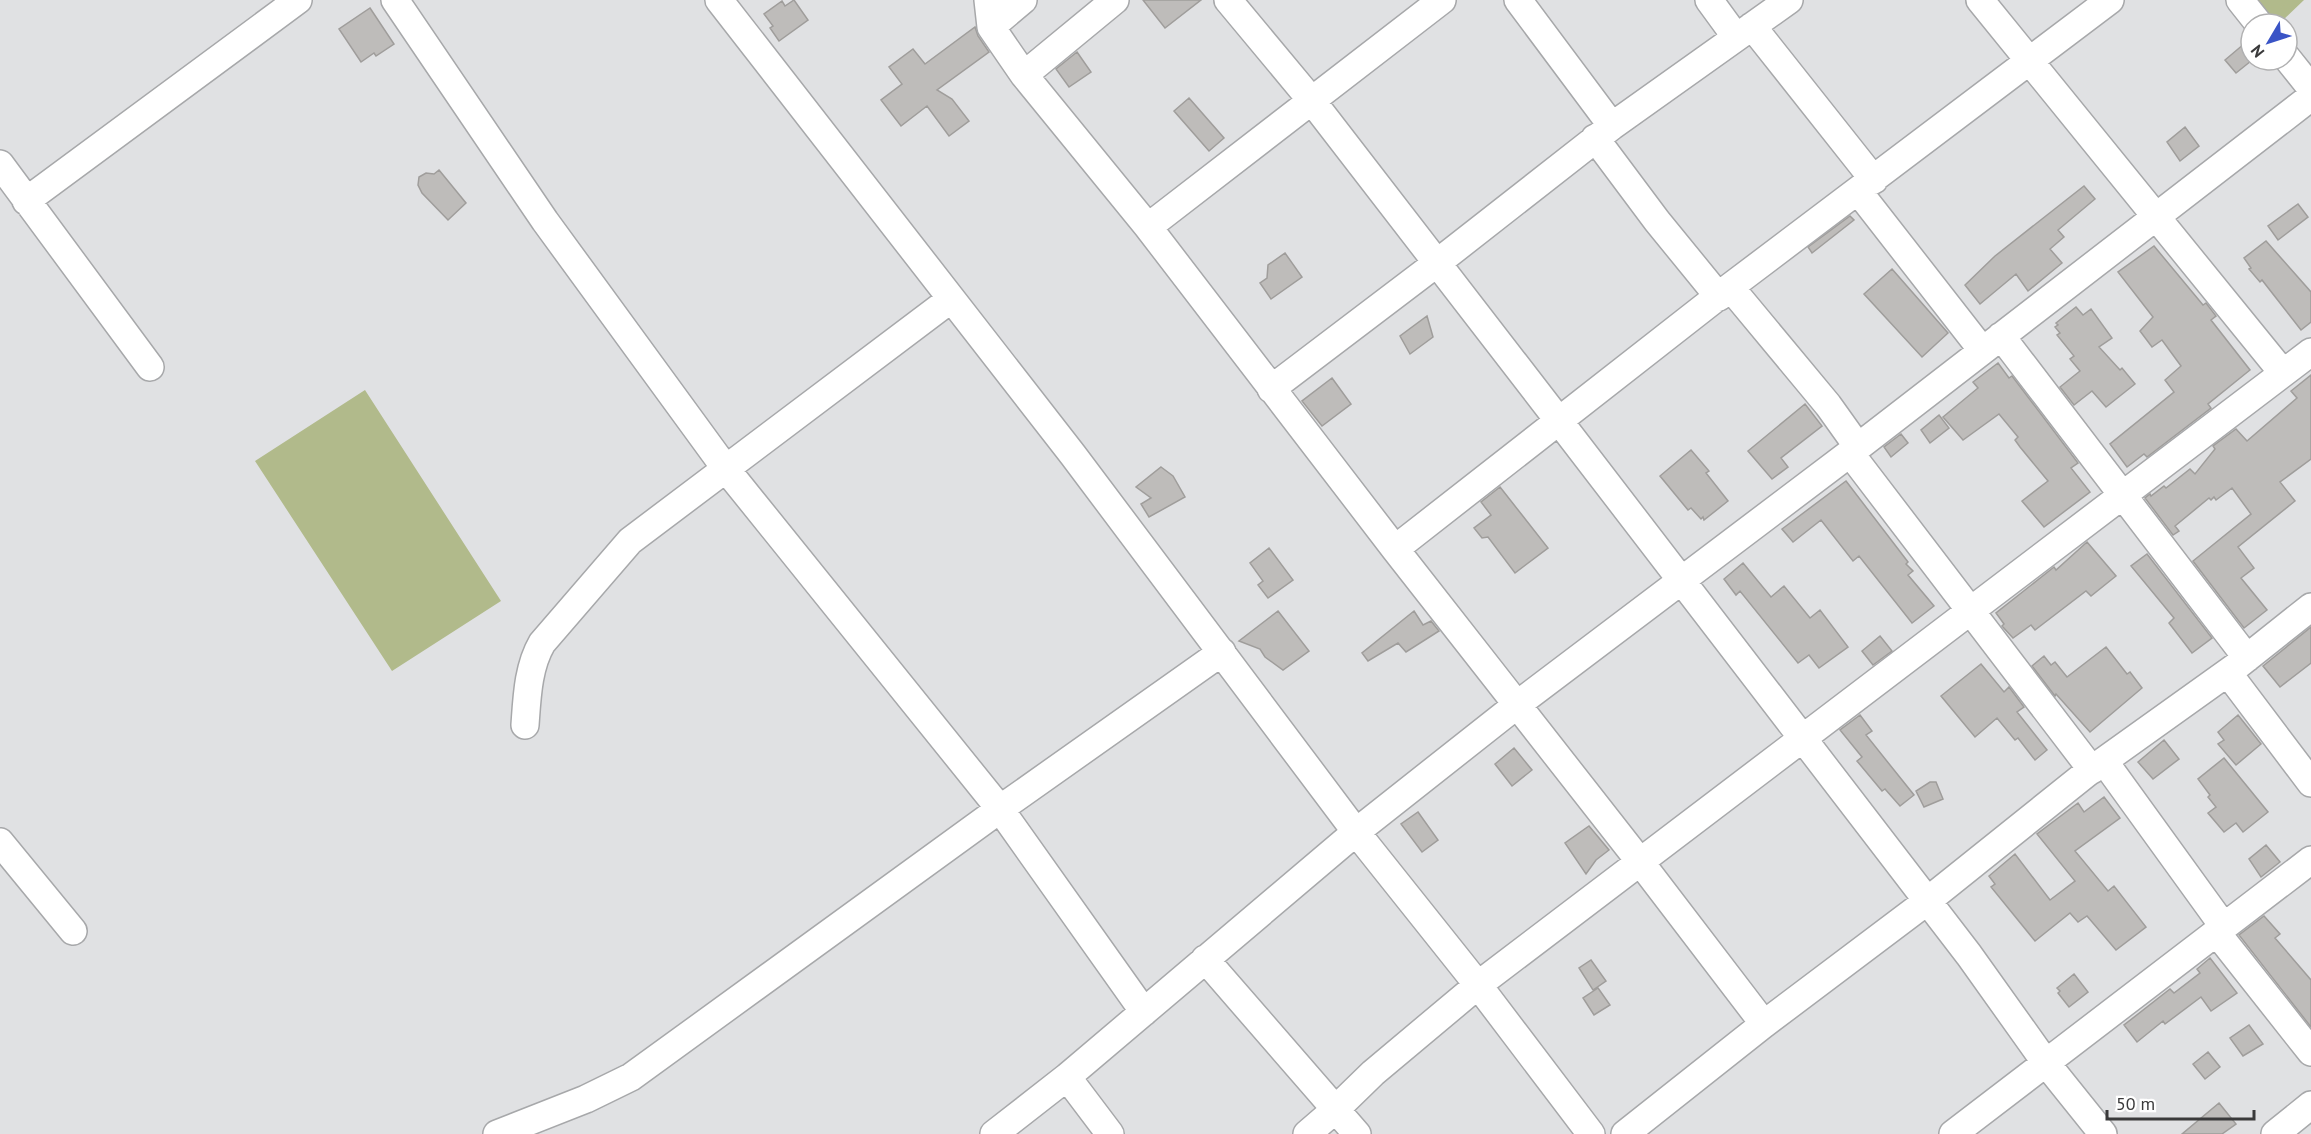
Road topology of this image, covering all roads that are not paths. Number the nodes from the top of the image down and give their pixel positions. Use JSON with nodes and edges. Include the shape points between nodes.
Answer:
{"nodes":[{"id":1,"x":298,"y":0,"type":"edge"},
{"id":2,"x":395,"y":0,"type":"edge"},
{"id":3,"x":988,"y":0,"type":"edge"},
{"id":4,"x":1023,"y":0,"type":"edge"},
{"id":5,"x":1115,"y":0,"type":"edge"},
{"id":6,"x":1228,"y":0,"type":"edge"},
{"id":7,"x":1442,"y":0,"type":"edge"},
{"id":8,"x":1518,"y":0,"type":"edge"},
{"id":9,"x":1709,"y":0,"type":"edge"},
{"id":10,"x":1788,"y":0,"type":"edge"},
{"id":11,"x":1980,"y":0,"type":"edge"},
{"id":12,"x":2110,"y":0,"type":"edge"},
{"id":13,"x":2240,"y":0,"type":"edge"},
{"id":14,"x":731,"y":4,"type":"edge"},
{"id":15,"x":2250,"y":12,"type":"edge"},
{"id":16,"x":991,"y":27,"type":"junction"},
{"id":17,"x":1744,"y":32,"type":"junction"},
{"id":18,"x":2028,"y":61,"type":"junction"},
{"id":19,"x":2298,"y":72,"type":"edge"},
{"id":20,"x":1024,"y":75,"type":"junction"},
{"id":21,"x":2311,"y":88,"type":"edge"},
{"id":22,"x":2311,"y":97,"type":"edge"},
{"id":23,"x":1312,"y":101,"type":"junction"},
{"id":24,"x":1604,"y":132,"type":"junction"},
{"id":25,"x":0,"y":164,"type":"edge"},
{"id":26,"x":1866,"y":185,"type":"junction"},
{"id":27,"x":27,"y":201,"type":"junction"},
{"id":28,"x":2155,"y":217,"type":"junction"},
{"id":29,"x":1148,"y":227,"type":"junction"},
{"id":30,"x":1437,"y":263,"type":"junction"},
{"id":31,"x":1725,"y":292,"type":"junction"},
{"id":32,"x":951,"y":299,"type":"junction"},
{"id":33,"x":1991,"y":343,"type":"junction"},
{"id":34,"x":2311,"y":352,"type":"edge"},
{"id":35,"x":150,"y":367,"type":"dead end"},
{"id":36,"x":2283,"y":373,"type":"junction"},
{"id":37,"x":1271,"y":389,"type":"junction"},
{"id":38,"x":1559,"y":421,"type":"junction"},
{"id":39,"x":1854,"y":450,"type":"junction"},
{"id":40,"x":726,"y":469,"type":"junction"},
{"id":41,"x":2123,"y":494,"type":"junction"},
{"id":42,"x":1395,"y":549,"type":"junction"},
{"id":43,"x":1681,"y":579,"type":"junction"},
{"id":44,"x":2311,"y":607,"type":"edge"},
{"id":45,"x":1969,"y":611,"type":"junction"},
{"id":46,"x":1222,"y":652,"type":"junction"},
{"id":47,"x":2237,"y":666,"type":"junction"},
{"id":48,"x":1518,"y":704,"type":"junction"},
{"id":49,"x":525,"y":725,"type":"dead end"},
{"id":50,"x":1803,"y":739,"type":"junction"},
{"id":51,"x":2098,"y":765,"type":"junction"},
{"id":52,"x":2311,"y":783,"type":"edge"},
{"id":53,"x":1000,"y":809,"type":"junction"},
{"id":54,"x":1356,"y":832,"type":"junction"},
{"id":55,"x":0,"y":842,"type":"edge"},
{"id":56,"x":2311,"y":860,"type":"edge"},
{"id":57,"x":1641,"y":863,"type":"junction"},
{"id":58,"x":1926,"y":902,"type":"junction"},
{"id":59,"x":2221,"y":930,"type":"junction"},
{"id":60,"x":73,"y":931,"type":"dead end"},
{"id":61,"x":1206,"y":959,"type":"junction"},
{"id":62,"x":1478,"y":985,"type":"junction"},
{"id":63,"x":1144,"y":1012,"type":"junction"},
{"id":64,"x":1764,"y":1024,"type":"junction"},
{"id":65,"x":2311,"y":1052,"type":"edge"},
{"id":66,"x":2046,"y":1063,"type":"junction"},
{"id":67,"x":1066,"y":1077,"type":"junction"},
{"id":68,"x":2311,"y":1105,"type":"edge"},
{"id":69,"x":1336,"y":1109,"type":"junction"},
{"id":70,"x":497,"y":1134,"type":"edge"},
{"id":71,"x":994,"y":1134,"type":"edge"},
{"id":72,"x":1110,"y":1134,"type":"edge"},
{"id":73,"x":1306,"y":1134,"type":"edge"},
{"id":74,"x":1356,"y":1134,"type":"edge"},
{"id":75,"x":1591,"y":1134,"type":"edge"},
{"id":76,"x":1625,"y":1134,"type":"edge"},
{"id":77,"x":1953,"y":1134,"type":"edge"},
{"id":78,"x":2103,"y":1134,"type":"edge"},
{"id":79,"x":2275,"y":1134,"type":"edge"}],
"edges":[{"from":1,"to":27,"type":"street"},
{"from":2,"to":40,"type":"street","via":[[545,221]]},
{"from":3,"to":16,"type":"street"},
{"from":4,"to":16,"type":"street"},
{"from":5,"to":20,"type":"street"},
{"from":6,"to":23,"type":"street"},
{"from":7,"to":23,"type":"street"},
{"from":8,"to":24,"type":"street"},
{"from":9,"to":17,"type":"street"},
{"from":10,"to":17,"type":"street"},
{"from":11,"to":18,"type":"street"},
{"from":12,"to":18,"type":"street"},
{"from":13,"to":15,"type":"street"},
{"from":14,"to":32,"type":"street"},
{"from":16,"to":20,"type":"street"},
{"from":17,"to":24,"type":"street"},
{"from":17,"to":26,"type":"street"},
{"from":18,"to":26,"type":"street"},
{"from":18,"to":28,"type":"street"},
{"from":19,"to":21,"type":"street"},
{"from":20,"to":29,"type":"street"},
{"from":22,"to":28,"type":"street"},
{"from":23,"to":29,"type":"street"},
{"from":23,"to":30,"type":"street"},
{"from":24,"to":30,"type":"street"},
{"from":24,"to":31,"type":"street","via":[[1657,220]]},
{"from":25,"to":27,"type":"street"},
{"from":26,"to":31,"type":"street"},
{"from":26,"to":33,"type":"street"},
{"from":27,"to":35,"type":"street"},
{"from":28,"to":33,"type":"street"},
{"from":28,"to":36,"type":"street"},
{"from":29,"to":37,"type":"street"},
{"from":30,"to":37,"type":"street"},
{"from":30,"to":38,"type":"street"},
{"from":31,"to":38,"type":"street"},
{"from":31,"to":39,"type":"street","via":[[1828,405]]},
{"from":32,"to":40,"type":"street"},
{"from":32,"to":46,"type":"street"},
{"from":33,"to":39,"type":"street"},
{"from":33,"to":41,"type":"street"},
{"from":34,"to":36,"type":"street"},
{"from":36,"to":41,"type":"street"},
{"from":37,"to":42,"type":"street"},
{"from":38,"to":42,"type":"street"},
{"from":38,"to":43,"type":"street"},
{"from":39,"to":43,"type":"street"},
{"from":39,"to":45,"type":"street"},
{"from":40,"to":49,"type":"street","via":[[630,541],[542,643],[529,682]]},
{"from":40,"to":53,"type":"street"},
{"from":41,"to":45,"type":"street"},
{"from":41,"to":47,"type":"street"},
{"from":42,"to":48,"type":"street"},
{"from":43,"to":48,"type":"street"},
{"from":43,"to":50,"type":"street"},
{"from":44,"to":47,"type":"street"},
{"from":45,"to":50,"type":"street"},
{"from":45,"to":51,"type":"street"},
{"from":46,"to":53,"type":"street"},
{"from":46,"to":54,"type":"street"},
{"from":47,"to":51,"type":"street"},
{"from":47,"to":52,"type":"street"},
{"from":48,"to":54,"type":"street"},
{"from":48,"to":57,"type":"street"},
{"from":50,"to":57,"type":"street"},
{"from":50,"to":58,"type":"street"},
{"from":51,"to":58,"type":"street"},
{"from":51,"to":59,"type":"street"},
{"from":53,"to":63,"type":"street"},
{"from":53,"to":70,"type":"street","via":[[631,1077]]},
{"from":54,"to":61,"type":"street"},
{"from":54,"to":62,"type":"street"},
{"from":55,"to":60,"type":"street"},
{"from":56,"to":59,"type":"street"},
{"from":57,"to":62,"type":"street"},
{"from":57,"to":64,"type":"street"},
{"from":58,"to":64,"type":"street"},
{"from":58,"to":66,"type":"street"},
{"from":59,"to":65,"type":"street"},
{"from":59,"to":66,"type":"street"},
{"from":61,"to":63,"type":"street"},
{"from":61,"to":69,"type":"street"},
{"from":62,"to":69,"type":"street"},
{"from":62,"to":75,"type":"street"},
{"from":63,"to":67,"type":"street"},
{"from":64,"to":76,"type":"street"},
{"from":66,"to":77,"type":"street"},
{"from":66,"to":78,"type":"street"},
{"from":67,"to":71,"type":"street"},
{"from":67,"to":72,"type":"street"},
{"from":68,"to":79,"type":"street"},
{"from":69,"to":73,"type":"street"},
{"from":69,"to":74,"type":"street"}]}
